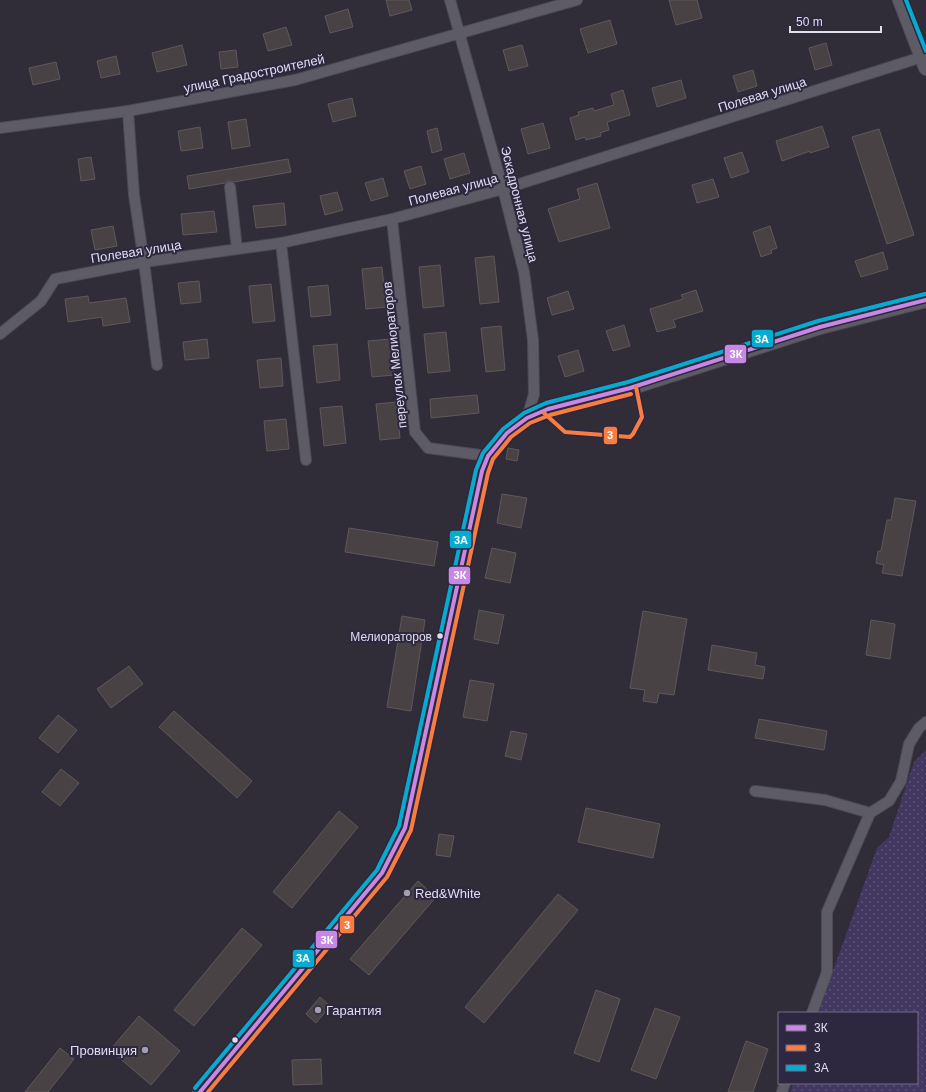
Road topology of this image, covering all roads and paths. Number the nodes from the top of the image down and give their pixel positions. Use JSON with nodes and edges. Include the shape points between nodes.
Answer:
{"nodes":[{"id":1,"x":450,"y":0,"type":"edge"},
{"id":2,"x":577,"y":0,"type":"edge"},
{"id":3,"x":900,"y":0,"type":"edge"},
{"id":4,"x":460,"y":34,"type":"junction"},
{"id":5,"x":924,"y":63,"type":"edge"},
{"id":6,"x":128,"y":111,"type":"junction"},
{"id":7,"x":0,"y":128,"type":"edge"},
{"id":8,"x":230,"y":187,"type":"dead end"},
{"id":9,"x":503,"y":189,"type":"junction"},
{"id":10,"x":392,"y":219,"type":"junction"},
{"id":11,"x":281,"y":243,"type":"junction"},
{"id":12,"x":238,"y":249,"type":"junction"},
{"id":13,"x":144,"y":262,"type":"junction"},
{"id":14,"x":926,"y":300,"type":"edge"},
{"id":15,"x":0,"y":334,"type":"edge"},
{"id":16,"x":157,"y":365,"type":"dead end"},
{"id":17,"x":527,"y":418,"type":"junction"},
{"id":18,"x":488,"y":456,"type":"junction"},
{"id":19,"x":306,"y":460,"type":"dead end"},
{"id":20,"x":926,"y":722,"type":"edge"},
{"id":21,"x":755,"y":791,"type":"dead end"},
{"id":22,"x":870,"y":813,"type":"junction"},
{"id":23,"x":812,"y":1012,"type":"edge"},
{"id":24,"x":200,"y":1092,"type":"edge"}],
"edges":[{"from":1,"to":4,"type":"street","name":"Эскадронная улица"},
{"from":2,"to":4,"type":"street","name":"улица Градостроителей"},
{"from":3,"to":5,"type":"street"},
{"from":4,"to":6,"type":"street","name":"улица Градостроителей","via":[[295,80]]},
{"from":4,"to":9,"type":"street","name":"Эскадронная улица"},
{"from":5,"to":9,"type":"street","name":"Полевая улица"},
{"from":6,"to":7,"type":"street","name":"улица Градостроителей"},
{"from":6,"to":13,"type":"street","via":[[134,195]]},
{"from":8,"to":12,"type":"street"},
{"from":9,"to":10,"type":"street","name":"Полевая улица"},
{"from":9,"to":17,"type":"street","name":"Эскадронная улица","via":[[524,272],[533,340],[534,394]]},
{"from":10,"to":11,"type":"street","name":"Полевая улица"},
{"from":10,"to":18,"type":"street","name":"переулок Мелиораторов","via":[[415,432],[428,448]]},
{"from":11,"to":12,"type":"street","name":"Полевая улица"},
{"from":11,"to":19,"type":"street"},
{"from":12,"to":13,"type":"street","name":"Полевая улица"},
{"from":13,"to":15,"type":"street","name":"Полевая улица","via":[[55,278],[41,301]]},
{"from":13,"to":16,"type":"street"},
{"from":14,"to":17,"type":"street","via":[[820,327],[630,388],[548,409]]},
{"from":17,"to":18,"type":"street","via":[[507,433]]},
{"from":18,"to":24,"type":"street","via":[[482,471],[405,828],[382,873]]},
{"from":20,"to":22,"type":"street","via":[[909,744],[901,781],[889,800]]},
{"from":21,"to":22,"type":"street","via":[[825,800]]},
{"from":22,"to":23,"type":"street","via":[[827,912],[827,972]]}]}
